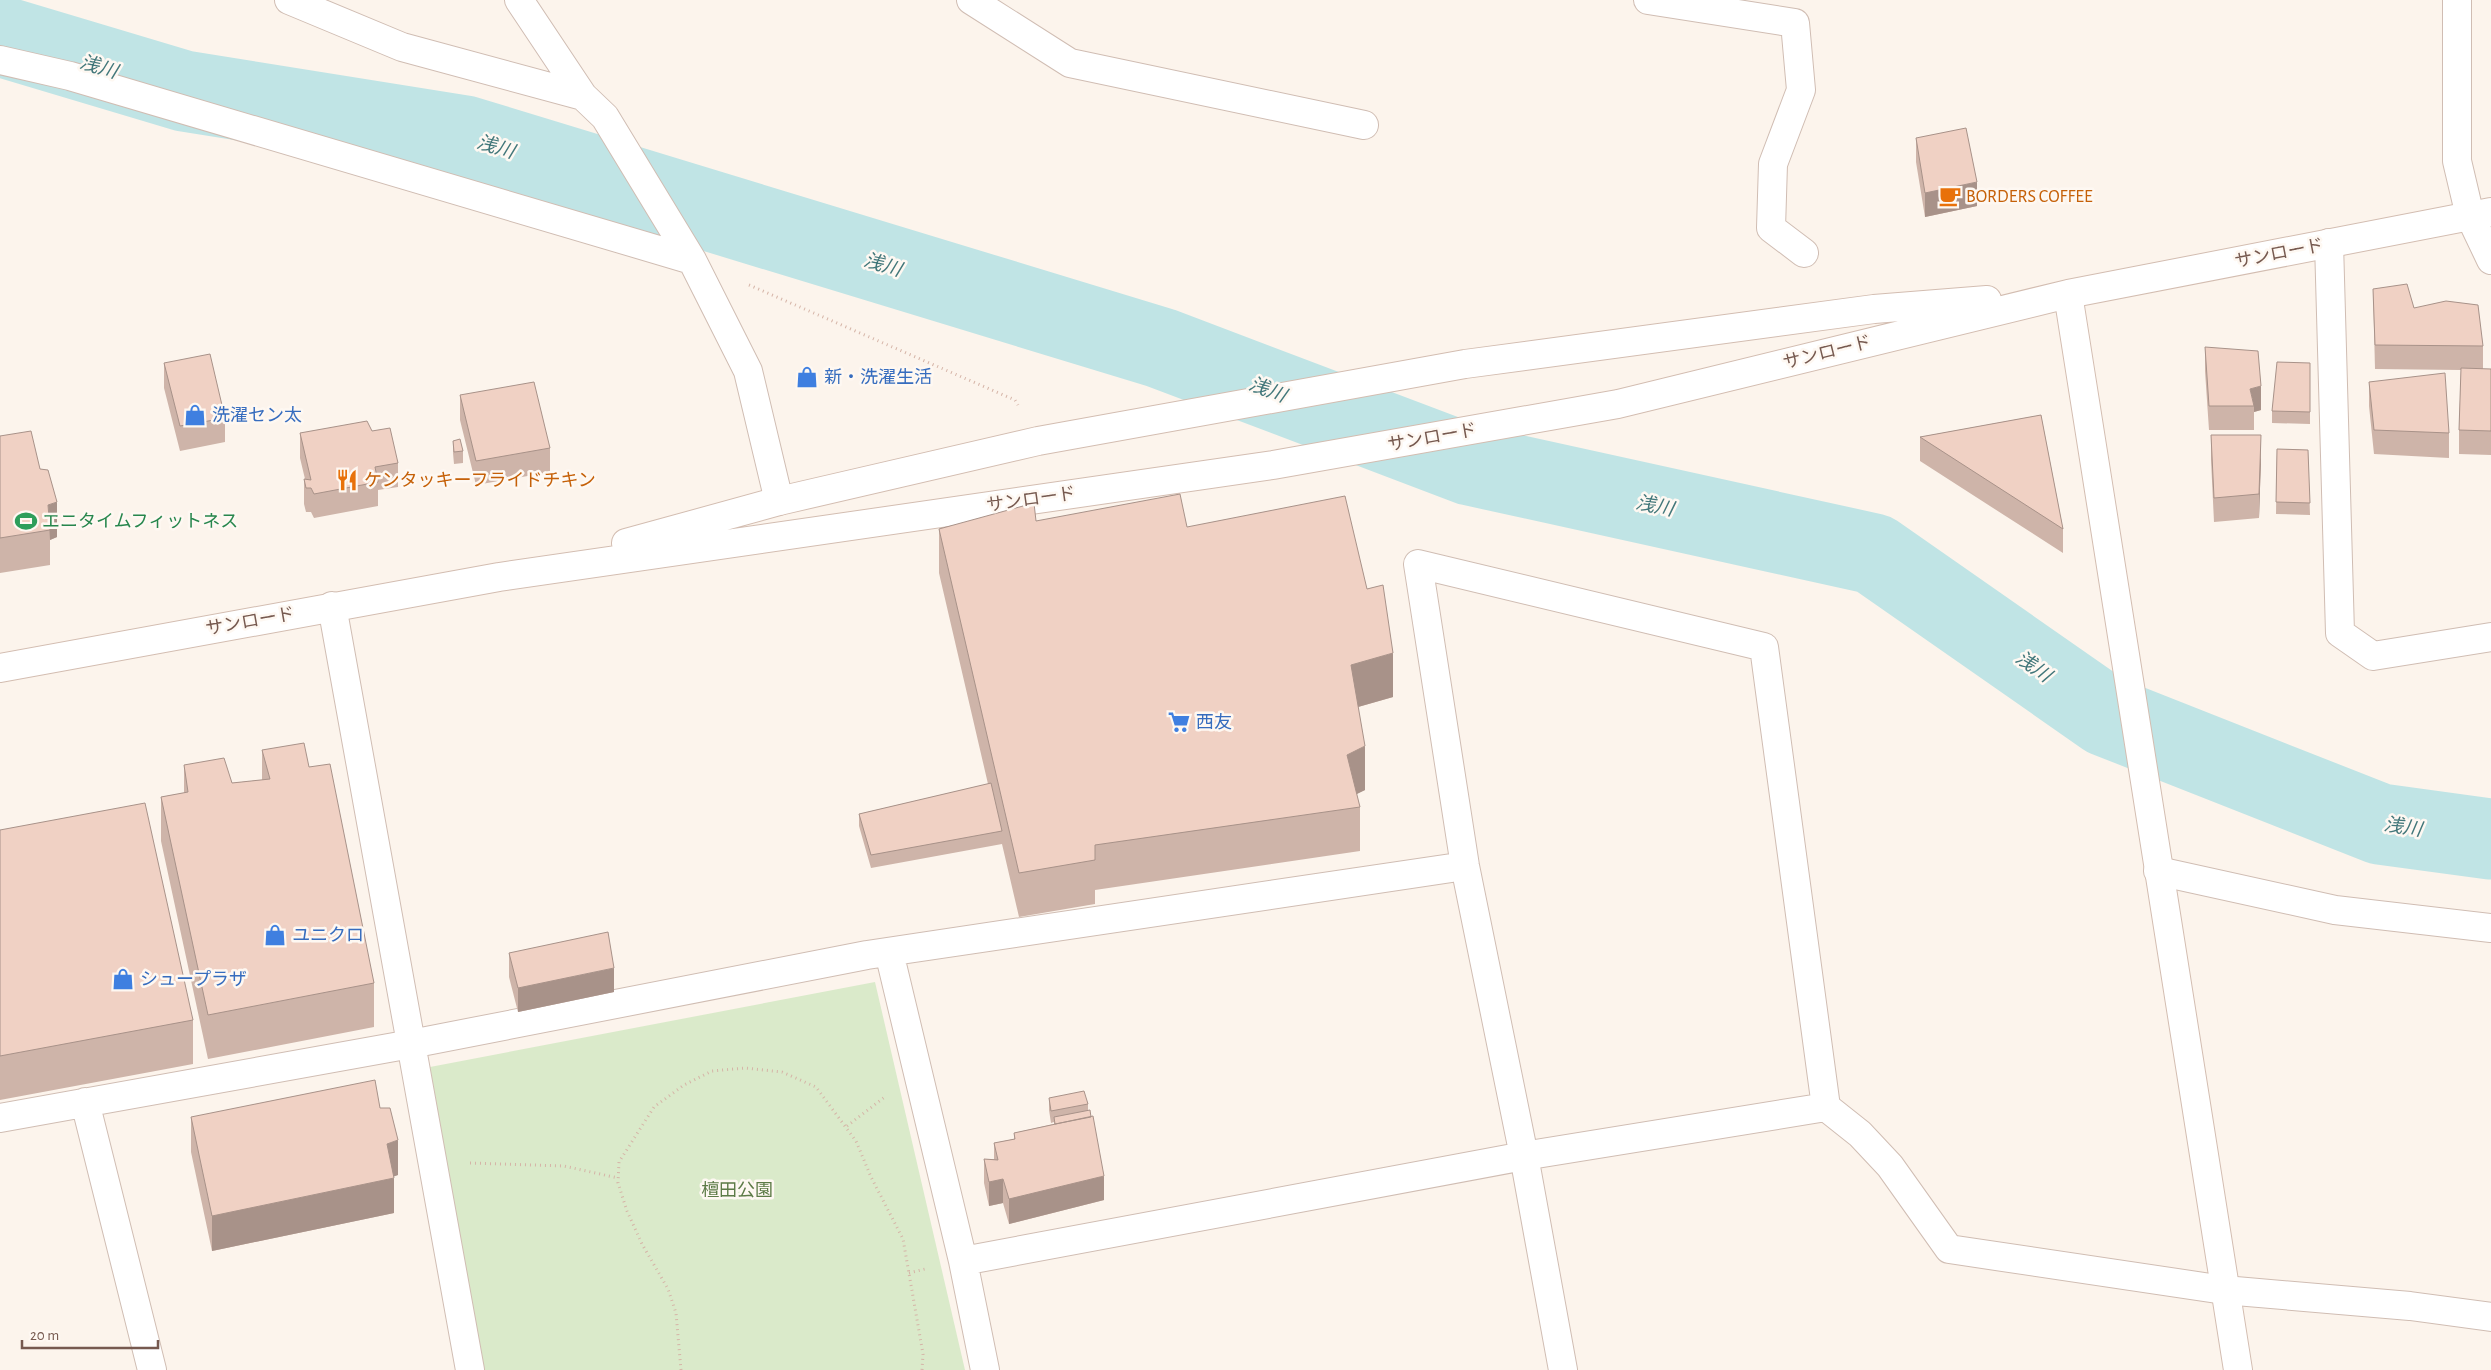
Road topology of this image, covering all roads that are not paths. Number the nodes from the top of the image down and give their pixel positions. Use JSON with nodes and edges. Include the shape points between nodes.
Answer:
{"nodes":[{"id":1,"x":289,"y":0,"type":"edge"},
{"id":2,"x":519,"y":0,"type":"edge"},
{"id":3,"x":971,"y":0,"type":"edge"},
{"id":4,"x":1648,"y":0,"type":"edge"},
{"id":5,"x":2457,"y":0,"type":"edge"},
{"id":6,"x":1792,"y":12,"type":"edge"},
{"id":7,"x":0,"y":60,"type":"edge"},
{"id":8,"x":583,"y":96,"type":"junction"},
{"id":9,"x":1364,"y":125,"type":"dead end"},
{"id":10,"x":2481,"y":214,"type":"edge"},
{"id":11,"x":2329,"y":243,"type":"junction"},
{"id":12,"x":1804,"y":253,"type":"dead end"},
{"id":13,"x":692,"y":260,"type":"junction"},
{"id":14,"x":2491,"y":260,"type":"edge"},
{"id":15,"x":2068,"y":294,"type":"junction"},
{"id":16,"x":779,"y":501,"type":"junction"},
{"id":17,"x":786,"y":534,"type":"junction"},
{"id":18,"x":499,"y":577,"type":"junction"},
{"id":19,"x":332,"y":606,"type":"junction"},
{"id":20,"x":2491,"y":637,"type":"edge"},
{"id":21,"x":0,"y":668,"type":"edge"},
{"id":22,"x":1465,"y":866,"type":"junction"},
{"id":23,"x":2158,"y":872,"type":"junction"},
{"id":24,"x":2491,"y":928,"type":"edge"},
{"id":25,"x":889,"y":952,"type":"junction"},
{"id":26,"x":411,"y":1044,"type":"junction"},
{"id":27,"x":85,"y":1102,"type":"junction"},
{"id":28,"x":1826,"y":1107,"type":"junction"},
{"id":29,"x":0,"y":1118,"type":"edge"},
{"id":30,"x":1524,"y":1156,"type":"junction"},
{"id":31,"x":963,"y":1261,"type":"junction"},
{"id":32,"x":2224,"y":1290,"type":"junction"},
{"id":33,"x":2491,"y":1318,"type":"edge"},
{"id":34,"x":152,"y":1370,"type":"edge"},
{"id":35,"x":470,"y":1370,"type":"edge"},
{"id":36,"x":985,"y":1370,"type":"edge"},
{"id":37,"x":1563,"y":1370,"type":"edge"},
{"id":38,"x":2238,"y":1370,"type":"edge"}],
"edges":[{"from":1,"to":8,"type":"street","via":[[402,47]]},
{"from":2,"to":8,"type":"street"},
{"from":3,"to":9,"type":"street","via":[[1070,63]]},
{"from":4,"to":6,"type":"street"},
{"from":5,"to":10,"type":"street","via":[[2457,161]]},
{"from":6,"to":12,"type":"street","via":[[1801,90],[1773,164],[1771,228]]},
{"from":7,"to":13,"type":"street","via":[[70,76]]},
{"from":8,"to":13,"type":"street","via":[[605,117]]},
{"from":10,"to":11,"type":"street","name":"サンロード"},
{"from":10,"to":14,"type":"street"},
{"from":11,"to":15,"type":"street","name":"サンロード"},
{"from":11,"to":20,"type":"street","via":[[2340,633],[2373,656]]},
{"from":13,"to":16,"type":"street","via":[[748,371]]},
{"from":15,"to":16,"type":"street","name":"サンロード","via":[[1874,308],[1465,364],[1038,441]]},
{"from":15,"to":17,"type":"street","name":"サンロード","via":[[1618,404],[1273,465]]},
{"from":15,"to":23,"type":"street"},
{"from":16,"to":17,"type":"street"},
{"from":16,"to":18,"type":"street"},
{"from":17,"to":18,"type":"street","name":"サンロード"},
{"from":18,"to":19,"type":"street","name":"サンロード"},
{"from":19,"to":21,"type":"street","name":"サンロード"},
{"from":19,"to":26,"type":"street"},
{"from":22,"to":25,"type":"street"},
{"from":22,"to":28,"type":"street","via":[[1418,564],[1764,647]]},
{"from":22,"to":30,"type":"street"},
{"from":23,"to":24,"type":"street","via":[[2335,910]]},
{"from":23,"to":32,"type":"street"},
{"from":25,"to":26,"type":"street"},
{"from":25,"to":31,"type":"street"},
{"from":26,"to":27,"type":"street"},
{"from":26,"to":35,"type":"street"},
{"from":27,"to":29,"type":"street"},
{"from":27,"to":34,"type":"street"},
{"from":28,"to":30,"type":"street"},
{"from":28,"to":32,"type":"street","via":[[1860,1134],[1890,1166],[1949,1249]]},
{"from":30,"to":31,"type":"street"},
{"from":30,"to":37,"type":"street"},
{"from":31,"to":36,"type":"street"},
{"from":32,"to":33,"type":"street","via":[[2410,1306]]},
{"from":32,"to":38,"type":"street"}]}
